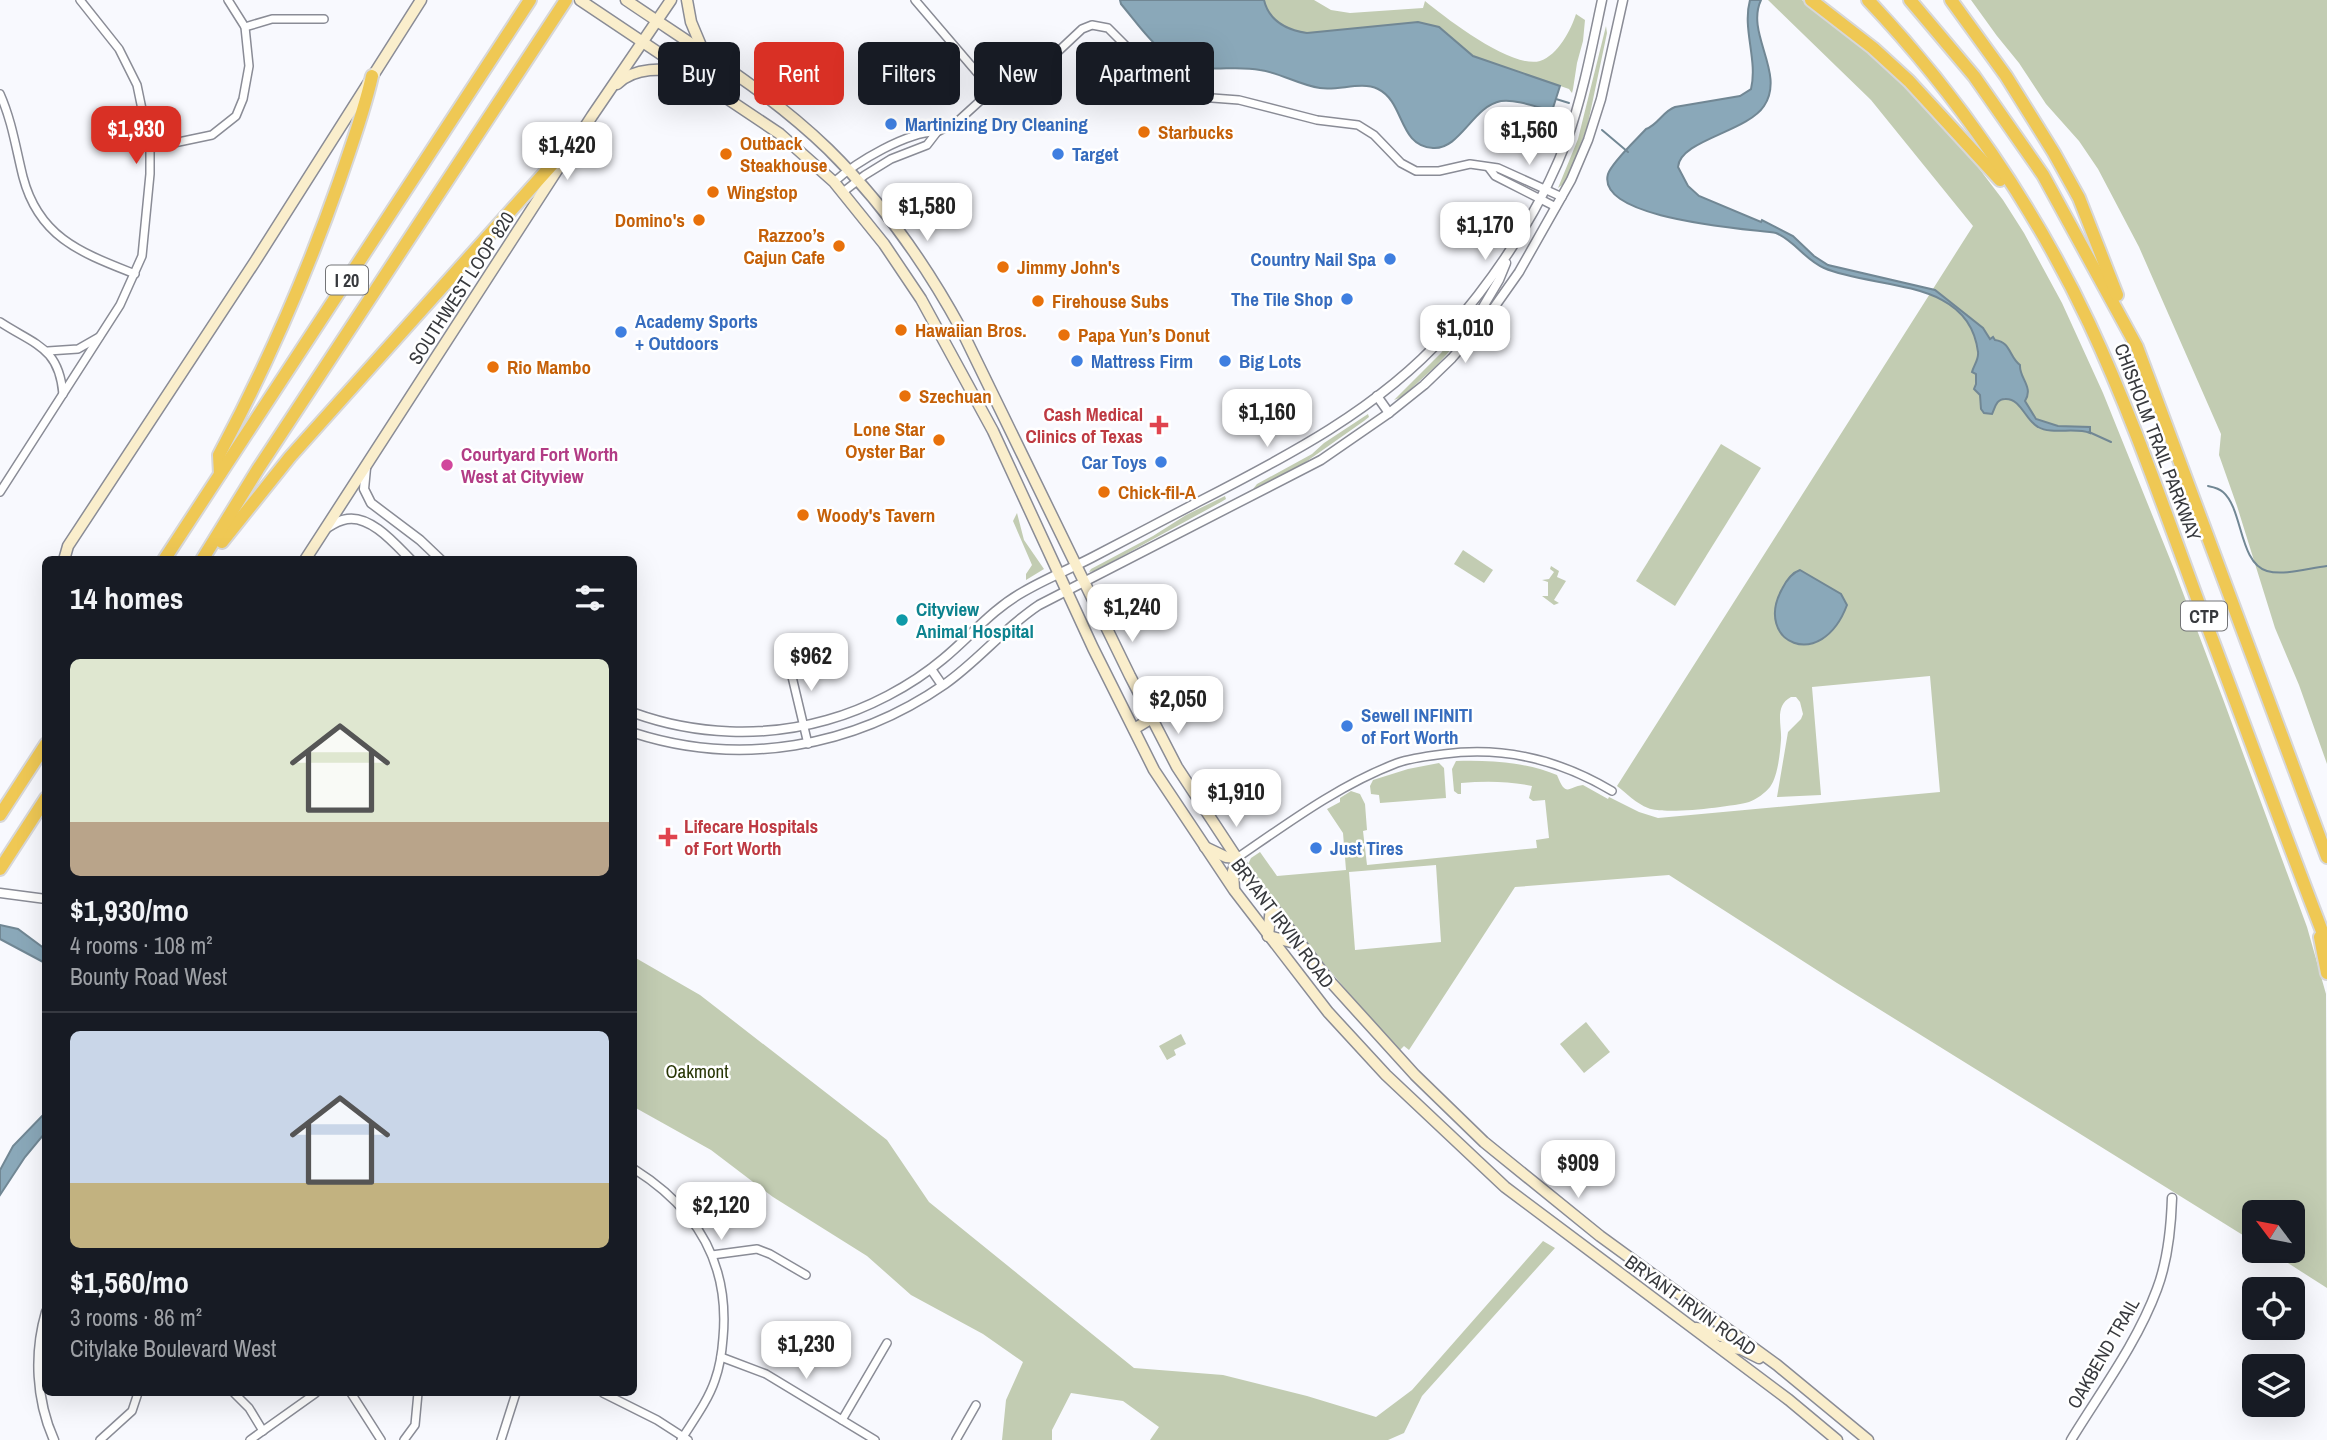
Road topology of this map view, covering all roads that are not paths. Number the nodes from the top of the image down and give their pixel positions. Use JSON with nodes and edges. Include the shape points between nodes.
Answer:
{"nodes":[{"id":1,"x":80,"y":0,"type":"edge"},
{"id":2,"x":228,"y":0,"type":"edge"},
{"id":3,"x":421,"y":0,"type":"edge"},
{"id":4,"x":521,"y":0,"type":"edge"},
{"id":5,"x":530,"y":0,"type":"edge"},
{"id":6,"x":566,"y":0,"type":"edge"},
{"id":7,"x":580,"y":0,"type":"edge"},
{"id":8,"x":626,"y":0,"type":"edge"},
{"id":9,"x":671,"y":0,"type":"edge"},
{"id":10,"x":687,"y":0,"type":"edge"},
{"id":11,"x":915,"y":0,"type":"edge"},
{"id":12,"x":1602,"y":0,"type":"edge"},
{"id":13,"x":1623,"y":0,"type":"edge"},
{"id":14,"x":1811,"y":0,"type":"edge"},
{"id":15,"x":1868,"y":0,"type":"edge"},
{"id":16,"x":1951,"y":0,"type":"edge"},
{"id":17,"x":1912,"y":2,"type":"edge"},
{"id":18,"x":324,"y":19,"type":"dead end"},
{"id":19,"x":656,"y":21,"type":"junction"},
{"id":20,"x":245,"y":27,"type":"junction"},
{"id":21,"x":642,"y":41,"type":"junction"},
{"id":22,"x":688,"y":42,"type":"edge"},
{"id":23,"x":700,"y":42,"type":"edge"},
{"id":24,"x":1062,"y":48,"type":"edge"},
{"id":25,"x":658,"y":52,"type":"edge"},
{"id":26,"x":658,"y":69,"type":"edge"},
{"id":27,"x":974,"y":69,"type":"edge"},
{"id":28,"x":372,"y":76,"type":"junction"},
{"id":29,"x":740,"y":79,"type":"edge"},
{"id":30,"x":0,"y":94,"type":"edge"},
{"id":31,"x":604,"y":97,"type":"junction"},
{"id":32,"x":737,"y":105,"type":"edge"},
{"id":33,"x":976,"y":105,"type":"edge"},
{"id":34,"x":937,"y":132,"type":"junction"},
{"id":35,"x":150,"y":148,"type":"junction"},
{"id":36,"x":888,"y":148,"type":"junction"},
{"id":37,"x":570,"y":150,"type":"junction"},
{"id":38,"x":891,"y":159,"type":"junction"},
{"id":39,"x":1489,"y":168,"type":"junction"},
{"id":40,"x":848,"y":170,"type":"junction"},
{"id":41,"x":858,"y":180,"type":"junction"},
{"id":42,"x":834,"y":182,"type":"junction"},
{"id":43,"x":407,"y":189,"type":"junction"},
{"id":44,"x":1544,"y":189,"type":"junction"},
{"id":45,"x":843,"y":192,"type":"junction"},
{"id":46,"x":1562,"y":197,"type":"junction"},
{"id":47,"x":1539,"y":199,"type":"junction"},
{"id":48,"x":1556,"y":207,"type":"junction"},
{"id":49,"x":2028,"y":212,"type":"junction"},
{"id":50,"x":1509,"y":253,"type":"junction"},
{"id":51,"x":135,"y":274,"type":"junction"},
{"id":52,"x":1488,"y":316,"type":"junction"},
{"id":53,"x":0,"y":322,"type":"edge"},
{"id":54,"x":100,"y":337,"type":"junction"},
{"id":55,"x":2137,"y":347,"type":"junction"},
{"id":56,"x":48,"y":351,"type":"junction"},
{"id":57,"x":63,"y":395,"type":"junction"},
{"id":58,"x":1377,"y":396,"type":"junction"},
{"id":59,"x":1389,"y":414,"type":"junction"},
{"id":60,"x":366,"y":468,"type":"junction"},
{"id":61,"x":220,"y":474,"type":"junction"},
{"id":62,"x":1236,"y":483,"type":"junction"},
{"id":63,"x":0,"y":492,"type":"edge"},
{"id":64,"x":1245,"y":499,"type":"junction"},
{"id":65,"x":327,"y":528,"type":"junction"},
{"id":66,"x":65,"y":556,"type":"edge"},
{"id":67,"x":167,"y":556,"type":"edge"},
{"id":68,"x":204,"y":556,"type":"edge"},
{"id":69,"x":213,"y":556,"type":"edge"},
{"id":70,"x":308,"y":556,"type":"edge"},
{"id":71,"x":407,"y":556,"type":"edge"},
{"id":72,"x":437,"y":556,"type":"edge"},
{"id":73,"x":1077,"y":565,"type":"junction"},
{"id":74,"x":1059,"y":574,"type":"junction"},
{"id":75,"x":1086,"y":582,"type":"junction"},
{"id":76,"x":1068,"y":591,"type":"junction"},
{"id":77,"x":791,"y":644,"type":"dead end"},
{"id":78,"x":931,"y":669,"type":"junction"},
{"id":79,"x":943,"y":685,"type":"junction"},
{"id":80,"x":637,"y":714,"type":"edge"},
{"id":81,"x":1152,"y":718,"type":"junction"},
{"id":82,"x":667,"y":724,"type":"junction"},
{"id":83,"x":804,"y":726,"type":"junction"},
{"id":84,"x":1134,"y":729,"type":"junction"},
{"id":85,"x":637,"y":734,"type":"edge"},
{"id":86,"x":663,"y":741,"type":"junction"},
{"id":87,"x":808,"y":744,"type":"junction"},
{"id":88,"x":42,"y":750,"type":"edge"},
{"id":89,"x":1612,"y":791,"type":"dead end"},
{"id":90,"x":42,"y":804,"type":"edge"},
{"id":91,"x":0,"y":815,"type":"edge"},
{"id":92,"x":1205,"y":847,"type":"junction"},
{"id":93,"x":2327,"y":857,"type":"edge"},
{"id":94,"x":1237,"y":858,"type":"junction"},
{"id":95,"x":0,"y":869,"type":"edge"},
{"id":96,"x":1234,"y":890,"type":"junction"},
{"id":97,"x":0,"y":893,"type":"edge"},
{"id":98,"x":42,"y":898,"type":"edge"},
{"id":99,"x":1271,"y":907,"type":"junction"},
{"id":100,"x":2315,"y":913,"type":"junction"},
{"id":101,"x":1268,"y":936,"type":"junction"},
{"id":102,"x":1300,"y":944,"type":"junction"},
{"id":103,"x":2327,"y":944,"type":"edge"},
{"id":104,"x":2327,"y":973,"type":"edge"},
{"id":105,"x":637,"y":1171,"type":"edge"},
{"id":106,"x":2172,"y":1198,"type":"dead end"},
{"id":107,"x":712,"y":1255,"type":"junction"},
{"id":108,"x":806,"y":1275,"type":"dead end"},
{"id":109,"x":42,"y":1324,"type":"edge"},
{"id":110,"x":1692,"y":1327,"type":"junction"},
{"id":111,"x":1744,"y":1340,"type":"junction"},
{"id":112,"x":887,"y":1343,"type":"dead end"},
{"id":113,"x":1720,"y":1347,"type":"junction"},
{"id":114,"x":42,"y":1350,"type":"edge"},
{"id":115,"x":721,"y":1357,"type":"junction"},
{"id":116,"x":1773,"y":1362,"type":"junction"},
{"id":117,"x":137,"y":1396,"type":"edge"},
{"id":118,"x":237,"y":1396,"type":"edge"},
{"id":119,"x":312,"y":1396,"type":"edge"},
{"id":120,"x":353,"y":1396,"type":"edge"},
{"id":121,"x":418,"y":1396,"type":"edge"},
{"id":122,"x":515,"y":1396,"type":"edge"},
{"id":123,"x":609,"y":1396,"type":"edge"},
{"id":124,"x":976,"y":1405,"type":"dead end"},
{"id":125,"x":842,"y":1420,"type":"junction"},
{"id":126,"x":263,"y":1431,"type":"junction"},
{"id":127,"x":684,"y":1439,"type":"edge"},
{"id":128,"x":54,"y":1440,"type":"edge"},
{"id":129,"x":100,"y":1440,"type":"edge"},
{"id":130,"x":250,"y":1440,"type":"edge"},
{"id":131,"x":381,"y":1440,"type":"edge"},
{"id":132,"x":404,"y":1440,"type":"edge"},
{"id":133,"x":501,"y":1440,"type":"edge"},
{"id":134,"x":875,"y":1440,"type":"edge"},
{"id":135,"x":956,"y":1440,"type":"edge"},
{"id":136,"x":1837,"y":1440,"type":"edge"},
{"id":137,"x":1868,"y":1440,"type":"edge"},
{"id":138,"x":2071,"y":1440,"type":"edge"}],
"edges":[{"from":1,"to":35,"type":"street","via":[[119,49],[137,85]]},
{"from":2,"to":20,"type":"street"},
{"from":3,"to":28,"type":"main road"},
{"from":4,"to":43,"type":"highway","via":[[408,174]]},
{"from":5,"to":43,"type":"highway","number":"I 20"},
{"from":6,"to":68,"type":"highway","number":"I 20"},
{"from":7,"to":21,"type":"main road","name":"BRYANT IRVIN ROAD"},
{"from":8,"to":19,"type":"main road","name":"BRYANT IRVIN ROAD"},
{"from":9,"to":19,"type":"main road","name":"SOUTHWEST LOOP 820"},
{"from":10,"to":23,"type":"main road"},
{"from":11,"to":27,"type":"street"},
{"from":12,"to":44,"type":"street","via":[[1581,96]]},
{"from":13,"to":46,"type":"street","via":[[1596,115]]},
{"from":14,"to":49,"type":"highway","via":[[1873,48],[1941,113]]},
{"from":15,"to":49,"type":"highway","name":"CHISHOLM TRAIL PARKWAY","number":"CTP","via":[[1963,115]]},
{"from":16,"to":55,"type":"highway","via":[[2025,104],[2079,198]]},
{"from":17,"to":55,"type":"highway","name":"CHISHOLM TRAIL PARKWAY","number":"CTP","via":[[2004,117],[2043,175]]},
{"from":18,"to":20,"type":"street","via":[[272,19]]},
{"from":19,"to":21,"type":"main road","name":"SOUTHWEST LOOP 820"},
{"from":19,"to":22,"type":"main road","name":"BRYANT IRVIN ROAD"},
{"from":20,"to":35,"type":"street","via":[[249,66],[236,116],[212,135]]},
{"from":21,"to":25,"type":"main road","name":"BRYANT IRVIN ROAD"},
{"from":21,"to":31,"type":"main road","name":"SOUTHWEST LOOP 820"},
{"from":24,"to":39,"type":"street","via":[[1082,29],[1092,25],[1108,28],[1179,93],[1239,100],[1317,120],[1358,125],[1416,171],[1470,164]]},
{"from":26,"to":31,"type":"main road","via":[[622,80]]},
{"from":28,"to":61,"type":"highway","via":[[366,107],[323,227],[280,330],[219,455]]},
{"from":28,"to":66,"type":"main road"},
{"from":29,"to":40,"type":"main road","name":"BRYANT IRVIN ROAD","via":[[795,120]]},
{"from":30,"to":51,"type":"street","via":[[23,178],[40,215],[81,253]]},
{"from":31,"to":37,"type":"main road","name":"SOUTHWEST LOOP 820"},
{"from":32,"to":42,"type":"main road","name":"BRYANT IRVIN ROAD","via":[[780,134]]},
{"from":33,"to":34,"type":"street"},
{"from":34,"to":36,"type":"street","via":[[925,132]]},
{"from":34,"to":38,"type":"street","via":[[927,145]]},
{"from":35,"to":51,"type":"street","via":[[146,232]]},
{"from":36,"to":38,"type":"street"},
{"from":36,"to":40,"type":"street"},
{"from":37,"to":60,"type":"main road","name":"SOUTHWEST LOOP 820"},
{"from":37,"to":69,"type":"highway","via":[[557,159],[290,457]]},
{"from":38,"to":41,"type":"street"},
{"from":39,"to":44,"type":"street","via":[[1499,168]]},
{"from":39,"to":47,"type":"street","via":[[1495,176]]},
{"from":40,"to":41,"type":"main road","name":"BRYANT IRVIN ROAD"},
{"from":40,"to":42,"type":"street"},
{"from":41,"to":45,"type":"street"},
{"from":41,"to":73,"type":"main road","name":"BRYANT IRVIN ROAD","via":[[939,288]]},
{"from":42,"to":45,"type":"main road","name":"BRYANT IRVIN ROAD"},
{"from":43,"to":61,"type":"highway","number":"I 20"},
{"from":44,"to":46,"type":"street"},
{"from":44,"to":47,"type":"street"},
{"from":45,"to":74,"type":"main road","name":"BRYANT IRVIN ROAD","via":[[921,299],[993,431]]},
{"from":46,"to":48,"type":"street"},
{"from":47,"to":48,"type":"street"},
{"from":47,"to":50,"type":"street"},
{"from":48,"to":52,"type":"street"},
{"from":49,"to":100,"type":"highway","name":"CHISHOLM TRAIL PARKWAY","number":"CTP","via":[[2088,321],[2117,388]]},
{"from":50,"to":52,"type":"street","via":[[1483,307]]},
{"from":50,"to":58,"type":"street","via":[[1446,335]]},
{"from":51,"to":54,"type":"street"},
{"from":52,"to":59,"type":"street","via":[[1452,358]]},
{"from":53,"to":56,"type":"street"},
{"from":54,"to":56,"type":"street","via":[[78,349]]},
{"from":54,"to":57,"type":"street"},
{"from":55,"to":93,"type":"highway","name":"CHISHOLM TRAIL PARKWAY","number":"CTP"},
{"from":56,"to":57,"type":"street","via":[[57,364]]},
{"from":57,"to":63,"type":"street"},
{"from":58,"to":59,"type":"street"},
{"from":58,"to":62,"type":"street","via":[[1313,440]]},
{"from":59,"to":64,"type":"street","via":[[1321,460]]},
{"from":60,"to":65,"type":"main road","name":"SOUTHWEST LOOP 820"},
{"from":60,"to":72,"type":"street","via":[[364,489],[371,503]]},
{"from":61,"to":67,"type":"highway","number":"I 20"},
{"from":62,"to":64,"type":"street"},
{"from":62,"to":73,"type":"street"},
{"from":64,"to":75,"type":"street"},
{"from":65,"to":70,"type":"main road","name":"SOUTHWEST LOOP 820"},
{"from":65,"to":71,"type":"street","via":[[346,519],[362,520]]},
{"from":73,"to":74,"type":"street"},
{"from":73,"to":75,"type":"main road","name":"BRYANT IRVIN ROAD"},
{"from":74,"to":76,"type":"main road","name":"BRYANT IRVIN ROAD"},
{"from":74,"to":78,"type":"street","via":[[995,611]]},
{"from":75,"to":76,"type":"street"},
{"from":75,"to":81,"type":"main road","name":"BRYANT IRVIN ROAD"},
{"from":76,"to":79,"type":"street","via":[[1023,616]]},
{"from":76,"to":84,"type":"main road","name":"BRYANT IRVIN ROAD"},
{"from":77,"to":83,"type":"street","via":[[789,664]]},
{"from":78,"to":79,"type":"street"},
{"from":78,"to":83,"type":"street","via":[[865,705]]},
{"from":79,"to":87,"type":"street","via":[[881,720]]},
{"from":80,"to":82,"type":"street"},
{"from":81,"to":84,"type":"main road"},
{"from":81,"to":94,"type":"main road","name":"BRYANT IRVIN ROAD","via":[[1177,767]]},
{"from":82,"to":83,"type":"street","via":[[730,732]]},
{"from":82,"to":86,"type":"street"},
{"from":83,"to":87,"type":"street"},
{"from":84,"to":92,"type":"main road","name":"BRYANT IRVIN ROAD","via":[[1154,770]]},
{"from":85,"to":86,"type":"street"},
{"from":86,"to":87,"type":"street","via":[[722,751]]},
{"from":88,"to":91,"type":"highway"},
{"from":89,"to":94,"type":"street","via":[[1564,766],[1516,754],[1486,751],[1427,756],[1360,779]]},
{"from":90,"to":95,"type":"highway"},
{"from":92,"to":94,"type":"main road"},
{"from":92,"to":96,"type":"main road","name":"BRYANT IRVIN ROAD"},
{"from":94,"to":96,"type":"main road"},
{"from":94,"to":99,"type":"main road","name":"BRYANT IRVIN ROAD"},
{"from":96,"to":101,"type":"main road","name":"BRYANT IRVIN ROAD"},
{"from":97,"to":98,"type":"street"},
{"from":99,"to":101,"type":"main road"},
{"from":99,"to":102,"type":"main road","name":"BRYANT IRVIN ROAD"},
{"from":100,"to":103,"type":"highway","name":"CHISHOLM TRAIL PARKWAY","number":"CTP"},
{"from":100,"to":104,"type":"highway"},
{"from":101,"to":102,"type":"main road"},
{"from":101,"to":110,"type":"main road","name":"BRYANT IRVIN ROAD","via":[[1366,1054],[1480,1166]]},
{"from":102,"to":111,"type":"main road","name":"BRYANT IRVIN ROAD","via":[[1391,1050],[1484,1142],[1600,1236]]},
{"from":105,"to":107,"type":"street","via":[[682,1206]]},
{"from":106,"to":138,"type":"street","name":"OAKBEND TRAIL","via":[[2166,1254],[2153,1299]]},
{"from":107,"to":108,"type":"street","via":[[757,1249]]},
{"from":107,"to":115,"type":"street","via":[[725,1307]]},
{"from":109,"to":114,"type":"street"},
{"from":110,"to":111,"type":"main road","via":[[1729,1340]]},
{"from":110,"to":113,"type":"main road","name":"BRYANT IRVIN ROAD"},
{"from":111,"to":116,"type":"main road","name":"BRYANT IRVIN ROAD"},
{"from":112,"to":125,"type":"street"},
{"from":113,"to":116,"type":"main road","via":[[1741,1349]]},
{"from":113,"to":136,"type":"main road","name":"BRYANT IRVIN ROAD"},
{"from":114,"to":128,"type":"street","via":[[41,1398]]},
{"from":115,"to":125,"type":"street","via":[[766,1374]]},
{"from":115,"to":127,"type":"street","via":[[715,1380]]},
{"from":116,"to":137,"type":"main road","name":"BRYANT IRVIN ROAD"},
{"from":117,"to":129,"type":"street","via":[[132,1411]]},
{"from":118,"to":126,"type":"street"},
{"from":119,"to":126,"type":"street"},
{"from":120,"to":131,"type":"street"},
{"from":121,"to":132,"type":"street","via":[[415,1425]]},
{"from":122,"to":133,"type":"street"},
{"from":123,"to":127,"type":"street"},
{"from":124,"to":135,"type":"street"},
{"from":125,"to":134,"type":"street"},
{"from":126,"to":130,"type":"street"}]}
